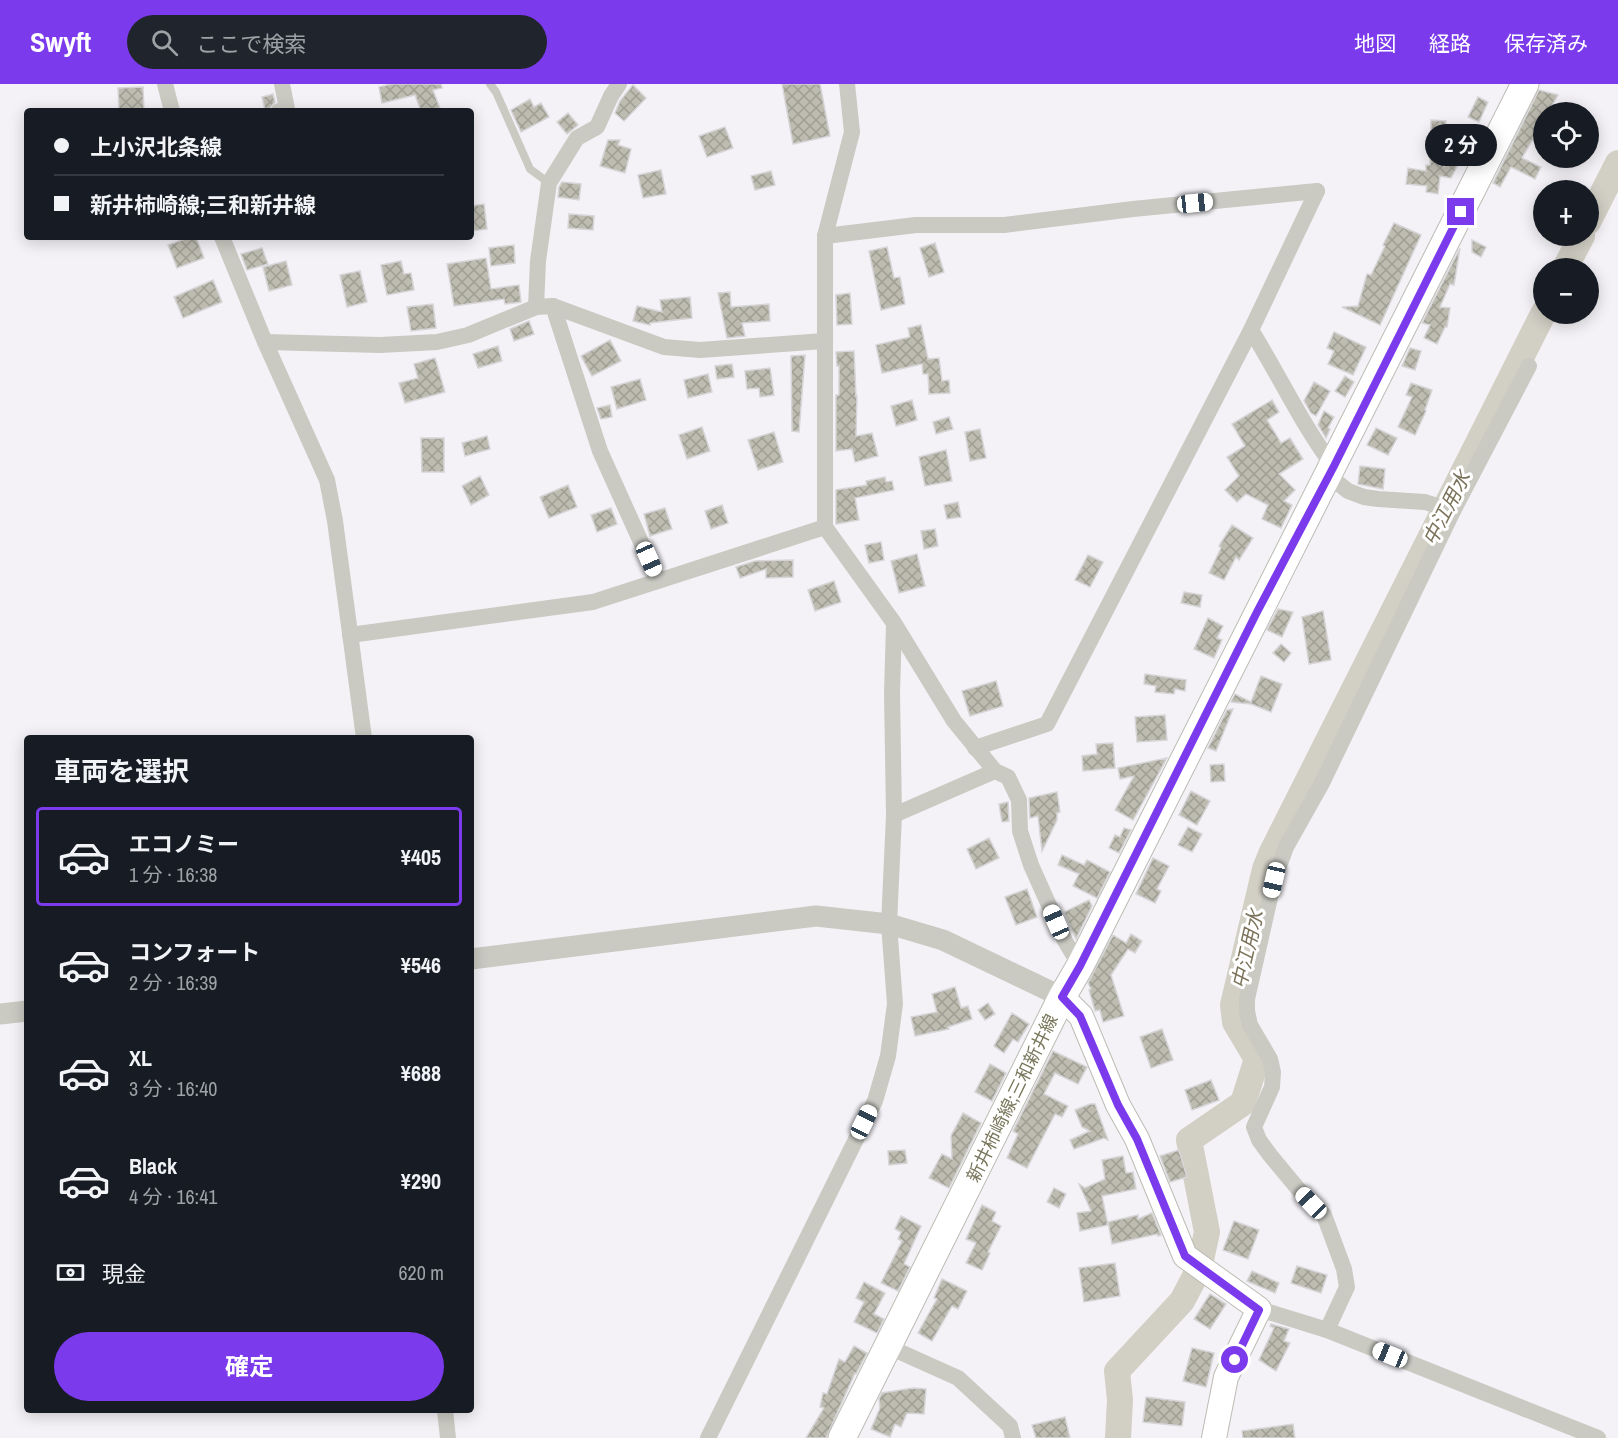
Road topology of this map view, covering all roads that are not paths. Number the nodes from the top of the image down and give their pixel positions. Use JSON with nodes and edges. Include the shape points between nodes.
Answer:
{"nodes":[{"id":1,"x":165,"y":84,"type":"edge"},
{"id":2,"x":282,"y":84,"type":"edge"},
{"id":3,"x":490,"y":84,"type":"edge"},
{"id":4,"x":619,"y":84,"type":"edge"},
{"id":5,"x":848,"y":84,"type":"edge"},
{"id":6,"x":1525,"y":84,"type":"edge"},
{"id":7,"x":171,"y":108,"type":"edge"},
{"id":8,"x":286,"y":108,"type":"edge"},
{"id":9,"x":549,"y":183,"type":"junction"},
{"id":10,"x":825,"y":236,"type":"junction"},
{"id":11,"x":223,"y":240,"type":"edge"},
{"id":12,"x":545,"y":306,"type":"junction"},
{"id":13,"x":1251,"y":330,"type":"junction"},
{"id":14,"x":824,"y":340,"type":"junction"},
{"id":15,"x":265,"y":342,"type":"junction"},
{"id":16,"x":1529,"y":366,"type":"dead end"},
{"id":17,"x":1331,"y":471,"type":"junction"},
{"id":18,"x":1453,"y":511,"type":"junction"},
{"id":19,"x":825,"y":527,"type":"junction"},
{"id":20,"x":658,"y":580,"type":"junction"},
{"id":21,"x":894,"y":623,"type":"junction"},
{"id":22,"x":350,"y":635,"type":"junction"},
{"id":23,"x":364,"y":735,"type":"edge"},
{"id":24,"x":975,"y":748,"type":"junction"},
{"id":25,"x":995,"y":771,"type":"junction"},
{"id":26,"x":894,"y":815,"type":"junction"},
{"id":27,"x":889,"y":924,"type":"junction"},
{"id":28,"x":474,"y":959,"type":"edge"},
{"id":29,"x":1080,"y":966,"type":"junction"},
{"id":30,"x":1062,"y":997,"type":"junction"},
{"id":31,"x":24,"y":1011,"type":"edge"},
{"id":32,"x":0,"y":1014,"type":"edge"},
{"id":33,"x":1259,"y":1310,"type":"junction"},
{"id":34,"x":1327,"y":1330,"type":"junction"},
{"id":35,"x":889,"y":1347,"type":"junction"},
{"id":36,"x":445,"y":1413,"type":"edge"},
{"id":37,"x":448,"y":1438,"type":"edge"},
{"id":38,"x":708,"y":1438,"type":"edge"},
{"id":39,"x":842,"y":1438,"type":"edge"},
{"id":40,"x":1013,"y":1438,"type":"edge"},
{"id":41,"x":1215,"y":1438,"type":"edge"},
{"id":42,"x":1598,"y":1438,"type":"edge"}],
"edges":[{"from":1,"to":7,"type":"street"},
{"from":2,"to":8,"type":"street"},
{"from":3,"to":9,"type":"lane","via":[[530,168]]},
{"from":4,"to":9,"type":"street","via":[[597,127],[577,138]]},
{"from":5,"to":10,"type":"street","via":[[852,132]]},
{"from":6,"to":17,"type":"main road","name":"新井柿崎線;三和新井線"},
{"from":9,"to":12,"type":"street","via":[[538,261]]},
{"from":10,"to":13,"type":"street","via":[[916,225],[1004,225],[1317,191]]},
{"from":10,"to":14,"type":"street"},
{"from":11,"to":15,"type":"street"},
{"from":12,"to":14,"type":"street","via":[[664,347],[700,350]]},
{"from":12,"to":15,"type":"street","via":[[468,335],[437,342]]},
{"from":12,"to":20,"type":"street","via":[[600,451]]},
{"from":13,"to":17,"type":"street"},
{"from":13,"to":24,"type":"street","via":[[1047,724]]},
{"from":14,"to":19,"type":"street"},
{"from":15,"to":22,"type":"street","via":[[327,480]]},
{"from":16,"to":18,"type":"street"},
{"from":17,"to":18,"type":"street","via":[[1348,491],[1364,497],[1425,502]]},
{"from":17,"to":29,"type":"main road","name":"新井柿崎線;三和新井線"},
{"from":18,"to":34,"type":"street","via":[[1322,783],[1286,848],[1274,880],[1247,999],[1250,1025],[1270,1059],[1273,1072],[1272,1087],[1254,1128],[1270,1155],[1324,1215],[1344,1269],[1347,1287]]},
{"from":19,"to":20,"type":"street"},
{"from":19,"to":21,"type":"street"},
{"from":20,"to":22,"type":"street","via":[[593,602]]},
{"from":21,"to":24,"type":"street"},
{"from":21,"to":26,"type":"street"},
{"from":22,"to":23,"type":"street"},
{"from":24,"to":25,"type":"street"},
{"from":25,"to":26,"type":"street"},
{"from":25,"to":29,"type":"street","via":[[1008,777],[1019,800],[1020,831],[1031,865]]},
{"from":26,"to":27,"type":"street"},
{"from":27,"to":28,"type":"street","via":[[816,916]]},
{"from":27,"to":30,"type":"street","via":[[943,940]]},
{"from":27,"to":38,"type":"street","via":[[895,1005],[888,1056],[874,1101]]},
{"from":29,"to":30,"type":"main road","name":"新井柿崎線;三和新井線"},
{"from":30,"to":33,"type":"main road","via":[[1080,1016],[1185,1256]]},
{"from":30,"to":35,"type":"main road","name":"新井柿崎線;三和新井線"},
{"from":31,"to":32,"type":"street"},
{"from":33,"to":34,"type":"street"},
{"from":33,"to":41,"type":"main road","via":[[1226,1377]]},
{"from":34,"to":42,"type":"street"},
{"from":35,"to":39,"type":"main road","name":"新井柿崎線;三和新井線"},
{"from":35,"to":40,"type":"street","via":[[958,1378],[1010,1426]]},
{"from":36,"to":37,"type":"street"}]}
